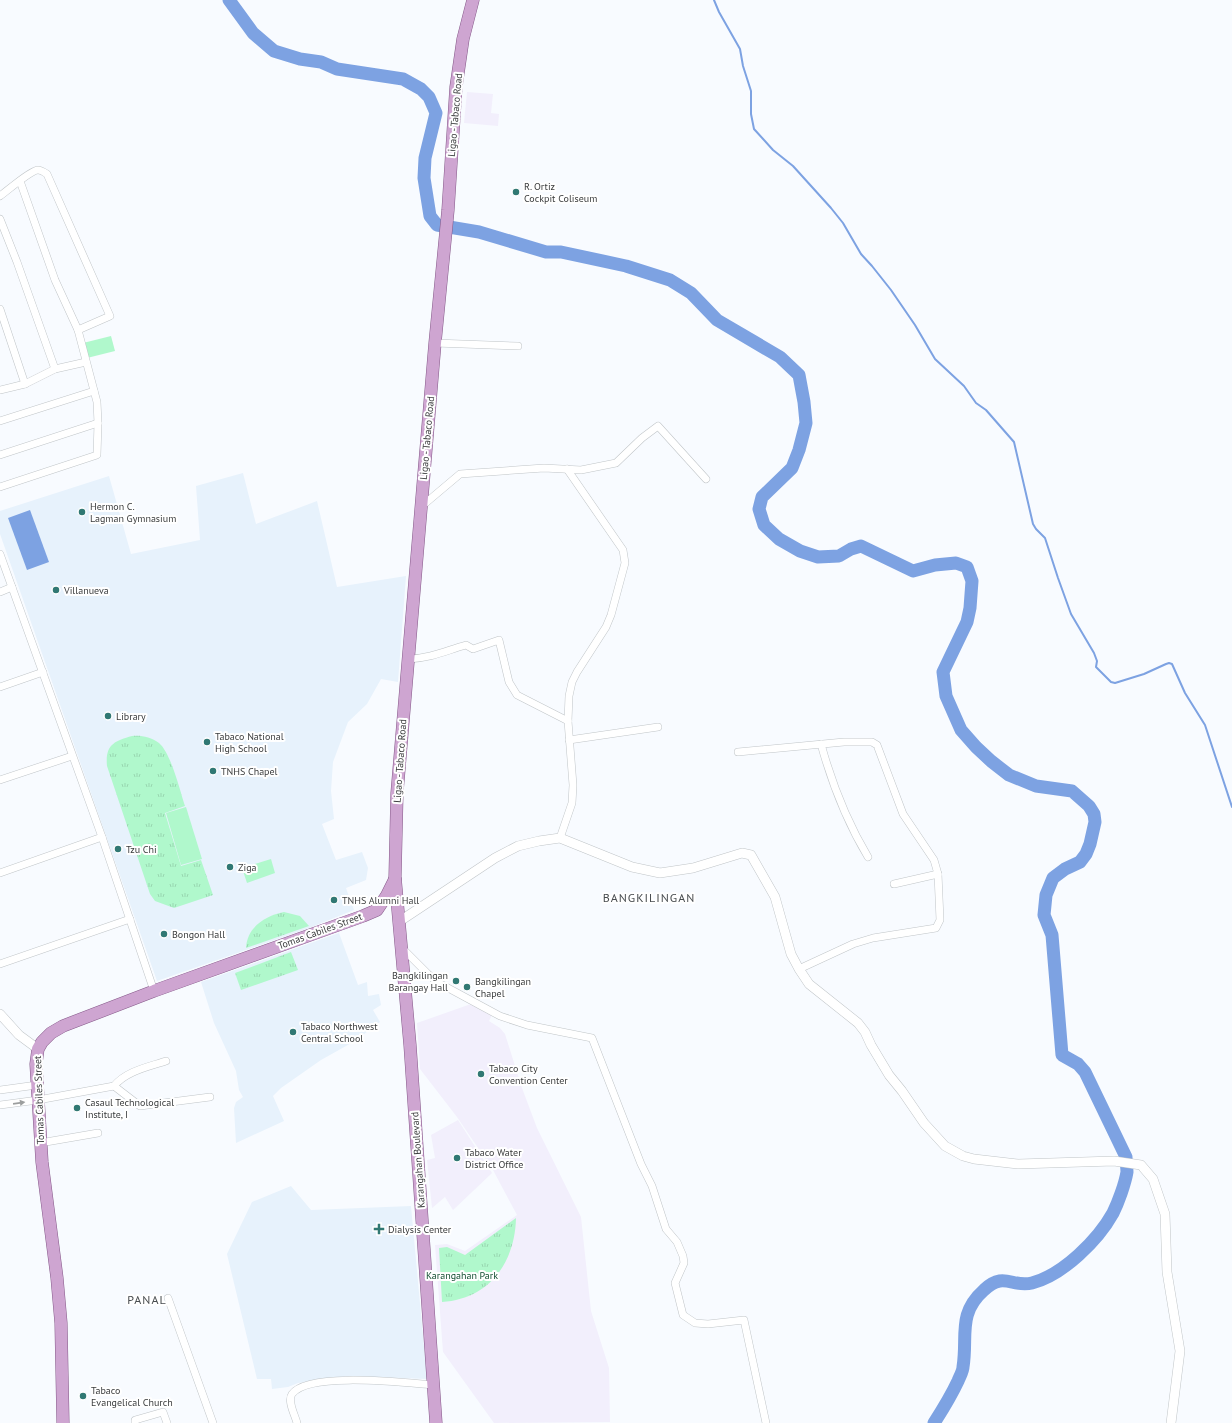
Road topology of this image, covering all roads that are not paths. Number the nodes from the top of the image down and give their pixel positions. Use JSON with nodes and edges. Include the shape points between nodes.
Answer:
{"nodes":[{"id":1,"x":473,"y":0,"type":"edge"},
{"id":2,"x":20,"y":181,"type":"junction"},
{"id":3,"x":0,"y":196,"type":"edge"},
{"id":4,"x":0,"y":219,"type":"edge"},
{"id":5,"x":0,"y":308,"type":"edge"},
{"id":6,"x":78,"y":330,"type":"junction"},
{"id":7,"x":435,"y":343,"type":"junction"},
{"id":8,"x":518,"y":346,"type":"dead end"},
{"id":9,"x":86,"y":362,"type":"junction"},
{"id":10,"x":55,"y":369,"type":"junction"},
{"id":11,"x":25,"y":384,"type":"junction"},
{"id":12,"x":0,"y":390,"type":"edge"},
{"id":13,"x":94,"y":391,"type":"junction"},
{"id":14,"x":0,"y":421,"type":"edge"},
{"id":15,"x":98,"y":423,"type":"junction"},
{"id":16,"x":0,"y":455,"type":"edge"},
{"id":17,"x":567,"y":469,"type":"junction"},
{"id":18,"x":706,"y":479,"type":"dead end"},
{"id":19,"x":0,"y":487,"type":"edge"},
{"id":20,"x":422,"y":506,"type":"junction"},
{"id":21,"x":0,"y":554,"type":"edge"},
{"id":22,"x":12,"y":587,"type":"junction"},
{"id":23,"x":0,"y":592,"type":"edge"},
{"id":24,"x":409,"y":659,"type":"junction"},
{"id":25,"x":43,"y":672,"type":"junction"},
{"id":26,"x":0,"y":687,"type":"edge"},
{"id":27,"x":568,"y":721,"type":"junction"},
{"id":28,"x":658,"y":727,"type":"dead end"},
{"id":29,"x":569,"y":740,"type":"junction"},
{"id":30,"x":821,"y":744,"type":"junction"},
{"id":31,"x":738,"y":752,"type":"dead end"},
{"id":32,"x":72,"y":756,"type":"junction"},
{"id":33,"x":0,"y":780,"type":"edge"},
{"id":34,"x":102,"y":837,"type":"junction"},
{"id":35,"x":560,"y":838,"type":"junction"},
{"id":36,"x":868,"y":857,"type":"dead end"},
{"id":37,"x":0,"y":873,"type":"edge"},
{"id":38,"x":938,"y":874,"type":"junction"},
{"id":39,"x":395,"y":877,"type":"junction"},
{"id":40,"x":894,"y":884,"type":"dead end"},
{"id":41,"x":377,"y":910,"type":"junction"},
{"id":42,"x":130,"y":919,"type":"junction"},
{"id":43,"x":400,"y":921,"type":"junction"},
{"id":44,"x":401,"y":946,"type":"junction"},
{"id":45,"x":0,"y":964,"type":"edge"},
{"id":46,"x":799,"y":969,"type":"junction"},
{"id":47,"x":154,"y":991,"type":"junction"},
{"id":48,"x":0,"y":1014,"type":"edge"},
{"id":49,"x":38,"y":1049,"type":"junction"},
{"id":50,"x":166,"y":1061,"type":"dead end"},
{"id":51,"x":37,"y":1085,"type":"junction"},
{"id":52,"x":114,"y":1086,"type":"junction"},
{"id":53,"x":0,"y":1090,"type":"edge"},
{"id":54,"x":210,"y":1098,"type":"dead end"},
{"id":55,"x":38,"y":1100,"type":"junction"},
{"id":56,"x":0,"y":1105,"type":"edge"},
{"id":57,"x":98,"y":1134,"type":"dead end"},
{"id":58,"x":40,"y":1143,"type":"junction"},
{"id":59,"x":168,"y":1298,"type":"dead end"},
{"id":60,"x":434,"y":1385,"type":"junction"},
{"id":61,"x":63,"y":1423,"type":"edge"},
{"id":62,"x":135,"y":1423,"type":"edge"},
{"id":63,"x":167,"y":1423,"type":"edge"},
{"id":64,"x":213,"y":1423,"type":"edge"},
{"id":65,"x":297,"y":1423,"type":"edge"},
{"id":66,"x":436,"y":1423,"type":"edge"},
{"id":67,"x":766,"y":1423,"type":"edge"},
{"id":68,"x":1171,"y":1423,"type":"edge"}],
"edges":[{"from":1,"to":7,"type":"main road","name":"Ligao - Tabaco Road","via":[[463,39],[457,80]]},
{"from":2,"to":3,"type":"street"},
{"from":2,"to":6,"type":"street","via":[[55,280]]},
{"from":2,"to":6,"type":"street","via":[[37,170],[47,174],[110,316]]},
{"from":4,"to":10,"type":"street"},
{"from":5,"to":11,"type":"street"},
{"from":6,"to":9,"type":"street"},
{"from":7,"to":8,"type":"street"},
{"from":7,"to":20,"type":"main road","name":"Ligao - Tabaco Road"},
{"from":9,"to":10,"type":"street"},
{"from":9,"to":13,"type":"street"},
{"from":10,"to":11,"type":"street"},
{"from":11,"to":12,"type":"street"},
{"from":13,"to":14,"type":"street"},
{"from":13,"to":15,"type":"street"},
{"from":15,"to":16,"type":"street"},
{"from":15,"to":19,"type":"street","via":[[97,456]]},
{"from":17,"to":18,"type":"street","via":[[581,470],[616,463],[658,426]]},
{"from":17,"to":20,"type":"street","via":[[544,468],[460,474]]},
{"from":17,"to":27,"type":"street","via":[[623,550],[625,563],[611,616],[572,682]]},
{"from":20,"to":24,"type":"main road","name":"Ligao - Tabaco Road"},
{"from":21,"to":22,"type":"street"},
{"from":22,"to":23,"type":"street"},
{"from":22,"to":25,"type":"street"},
{"from":24,"to":27,"type":"street","via":[[435,656],[466,645],[473,649],[499,640],[509,682],[517,695]]},
{"from":24,"to":39,"type":"main road","name":"Ligao - Tabaco Road","via":[[397,793]]},
{"from":25,"to":26,"type":"street"},
{"from":25,"to":32,"type":"street"},
{"from":27,"to":29,"type":"street"},
{"from":28,"to":29,"type":"street"},
{"from":29,"to":35,"type":"street","via":[[572,803]]},
{"from":30,"to":31,"type":"street"},
{"from":30,"to":36,"type":"street","via":[[828,770],[855,834]]},
{"from":30,"to":38,"type":"street","via":[[872,742],[877,745],[903,814],[934,860]]},
{"from":32,"to":33,"type":"street"},
{"from":32,"to":34,"type":"street"},
{"from":34,"to":37,"type":"street"},
{"from":34,"to":42,"type":"street"},
{"from":35,"to":43,"type":"street","via":[[518,846],[489,862]]},
{"from":35,"to":46,"type":"street","via":[[632,867],[660,873],[693,868],[742,853],[751,855],[776,897],[791,954]]},
{"from":38,"to":40,"type":"street"},
{"from":38,"to":46,"type":"street","via":[[940,920],[936,928],[873,938],[853,944]]},
{"from":39,"to":41,"type":"main road","name":"Ligao - Tabaco Road"},
{"from":39,"to":43,"type":"main road","name":"Ligao - Tabaco Road"},
{"from":41,"to":43,"type":"main road","via":[[390,913]]},
{"from":41,"to":47,"type":"main road","name":"Tomas Cabiles Street"},
{"from":42,"to":45,"type":"street"},
{"from":42,"to":47,"type":"street"},
{"from":43,"to":44,"type":"main road","name":"Karangahan Boulevard"},
{"from":44,"to":60,"type":"main road","name":"Karangahan Boulevard"},
{"from":44,"to":67,"type":"street","via":[[437,982],[500,1016],[527,1025],[592,1038],[652,1186],[666,1229],[677,1242],[683,1256],[684,1263],[675,1283],[683,1315],[695,1323],[744,1320]]},
{"from":46,"to":68,"type":"street","via":[[809,984],[858,1023],[889,1075],[924,1123],[945,1146],[963,1156],[1002,1163],[1114,1161],[1141,1165],[1153,1179],[1165,1214],[1167,1272],[1180,1351]]},
{"from":47,"to":49,"type":"main road","name":"Tomas Cabiles Street","via":[[63,1026],[46,1037]]},
{"from":48,"to":49,"type":"street","via":[[19,1035]]},
{"from":49,"to":51,"type":"main road","name":"Tomas Cabiles Street"},
{"from":50,"to":52,"type":"street","via":[[128,1074]]},
{"from":51,"to":53,"type":"street"},
{"from":51,"to":55,"type":"main road","name":"Tomas Cabiles Street"},
{"from":52,"to":54,"type":"street","via":[[140,1106]]},
{"from":52,"to":55,"type":"street"},
{"from":56,"to":55,"type":"street","one_way":true},
{"from":55,"to":58,"type":"main road","name":"Tomas Cabiles Street"},
{"from":57,"to":58,"type":"street"},
{"from":58,"to":61,"type":"main road","name":"Tomas Cabiles Street","via":[[59,1297]]},
{"from":59,"to":64,"type":"street"},
{"from":60,"to":65,"type":"street","via":[[344,1380],[315,1383],[298,1388],[291,1394]]},
{"from":60,"to":66,"type":"main road","name":"Karangahan Boulevard"},
{"from":62,"to":63,"type":"street","via":[[134,1420],[163,1412]]}]}
